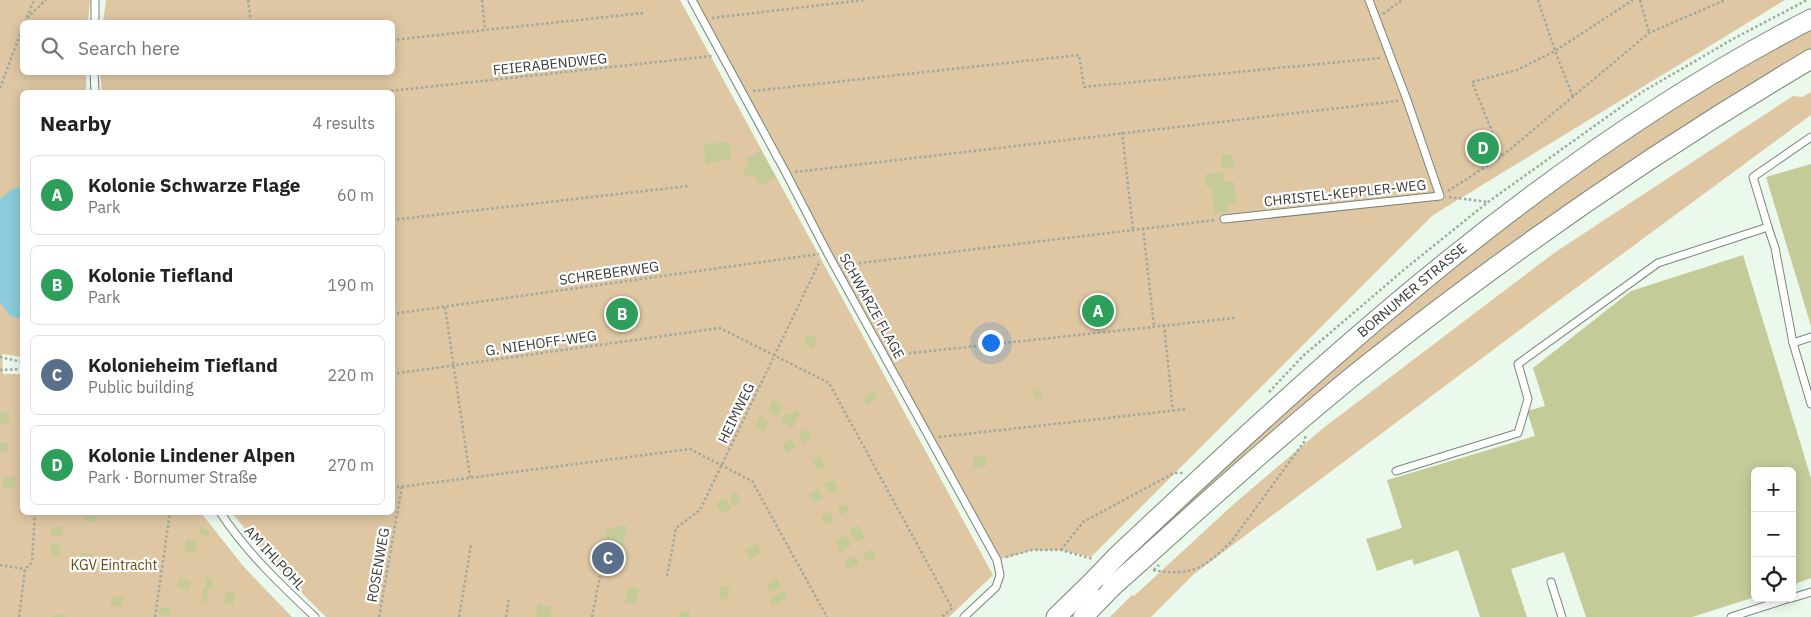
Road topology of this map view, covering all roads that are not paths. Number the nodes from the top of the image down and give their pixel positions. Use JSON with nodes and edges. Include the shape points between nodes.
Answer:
{"nodes":[{"id":1,"x":95,"y":0,"type":"edge"},
{"id":2,"x":692,"y":0,"type":"edge"},
{"id":3,"x":1369,"y":0,"type":"edge"},
{"id":4,"x":1811,"y":19,"type":"edge"},
{"id":5,"x":95,"y":20,"type":"edge"},
{"id":6,"x":1811,"y":60,"type":"edge"},
{"id":7,"x":94,"y":75,"type":"edge"},
{"id":8,"x":95,"y":90,"type":"edge"},
{"id":9,"x":1811,"y":137,"type":"edge"},
{"id":10,"x":1224,"y":218,"type":"road end"},
{"id":11,"x":1768,"y":227,"type":"junction"},
{"id":12,"x":1811,"y":337,"type":"edge"},
{"id":13,"x":1793,"y":343,"type":"junction"},
{"id":14,"x":1811,"y":404,"type":"edge"},
{"id":15,"x":1396,"y":471,"type":"dead end"},
{"id":16,"x":222,"y":515,"type":"edge"},
{"id":17,"x":1551,"y":582,"type":"dead end"},
{"id":18,"x":1811,"y":592,"type":"edge"},
{"id":19,"x":1796,"y":596,"type":"edge"},
{"id":20,"x":1780,"y":602,"type":"edge"},
{"id":21,"x":1745,"y":615,"type":"edge"},
{"id":22,"x":315,"y":617,"type":"edge"},
{"id":23,"x":964,"y":617,"type":"edge"},
{"id":24,"x":1056,"y":617,"type":"edge"},
{"id":25,"x":1083,"y":617,"type":"edge"},
{"id":26,"x":1562,"y":617,"type":"edge"},
{"id":27,"x":1731,"y":617,"type":"edge"}],
"edges":[{"from":1,"to":5,"type":"lane"},
{"from":2,"to":23,"type":"lane","name":"SCHWARZE FLAGE","via":[[997,560],[1000,575],[996,586]]},
{"from":3,"to":10,"type":"lane","name":"CHRISTEL-KEPPLER-WEG","via":[[1440,196]]},
{"from":4,"to":24,"type":"main road","name":"BORNUMER STRASSE","bridge":true,"via":[[1654,109],[1594,149],[1480,234],[1347,344],[1213,465]]},
{"from":6,"to":25,"type":"main road","bridge":true,"via":[[1588,201],[1432,315],[1236,475]]},
{"from":7,"to":8,"type":"lane"},
{"from":9,"to":11,"type":"lane","via":[[1753,177]]},
{"from":11,"to":13,"type":"lane"},
{"from":11,"to":15,"type":"lane","via":[[1658,263],[1518,364],[1528,399],[1518,433]]},
{"from":12,"to":13,"type":"lane"},
{"from":13,"to":14,"type":"lane"},
{"from":16,"to":22,"type":"lane","name":"AM IHLPOHL","via":[[280,584]]},
{"from":17,"to":26,"type":"lane"},
{"from":18,"to":19,"type":"lane"},
{"from":20,"to":21,"type":"lane"},
{"from":21,"to":27,"type":"lane"}]}
